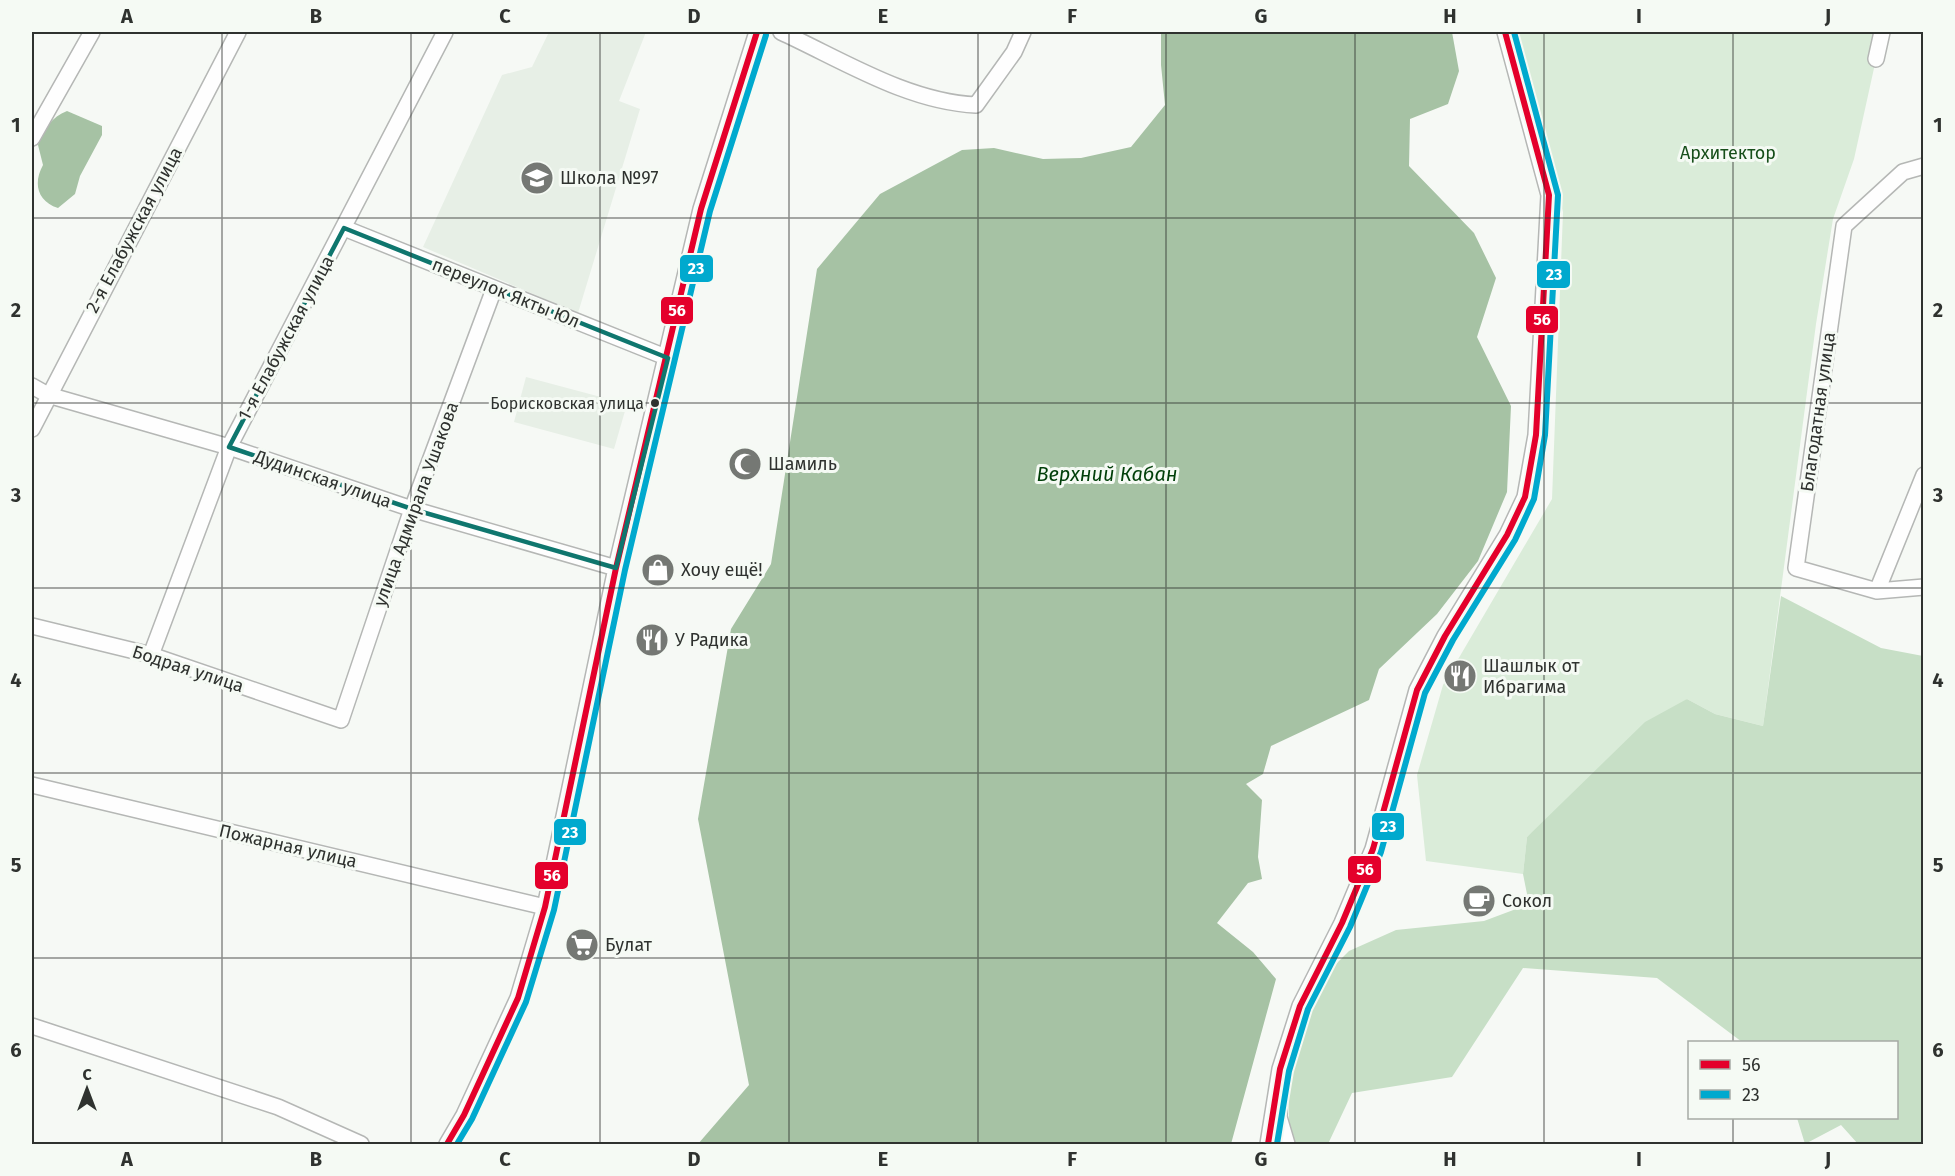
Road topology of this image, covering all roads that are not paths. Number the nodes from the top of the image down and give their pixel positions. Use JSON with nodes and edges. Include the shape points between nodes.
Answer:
{"nodes":[{"id":1,"x":92,"y":32,"type":"edge"},
{"id":2,"x":238,"y":32,"type":"edge"},
{"id":3,"x":445,"y":32,"type":"edge"},
{"id":4,"x":757,"y":32,"type":"edge"},
{"id":5,"x":781,"y":32,"type":"edge"},
{"id":6,"x":1023,"y":32,"type":"edge"},
{"id":7,"x":1504,"y":32,"type":"edge"},
{"id":8,"x":1882,"y":32,"type":"edge"},
{"id":9,"x":1876,"y":59,"type":"dead end"},
{"id":10,"x":32,"y":138,"type":"edge"},
{"id":11,"x":1923,"y":166,"type":"edge"},
{"id":12,"x":344,"y":228,"type":"junction"},
{"id":13,"x":494,"y":289,"type":"junction"},
{"id":14,"x":668,"y":358,"type":"junction"},
{"id":15,"x":32,"y":386,"type":"edge"},
{"id":16,"x":48,"y":395,"type":"junction"},
{"id":17,"x":32,"y":429,"type":"edge"},
{"id":18,"x":229,"y":447,"type":"junction"},
{"id":19,"x":1923,"y":475,"type":"edge"},
{"id":20,"x":412,"y":509,"type":"junction"},
{"id":21,"x":616,"y":568,"type":"junction"},
{"id":22,"x":1923,"y":586,"type":"edge"},
{"id":23,"x":1877,"y":591,"type":"junction"},
{"id":24,"x":32,"y":626,"type":"edge"},
{"id":25,"x":151,"y":655,"type":"junction"},
{"id":26,"x":341,"y":720,"type":"joint"},
{"id":27,"x":32,"y":785,"type":"edge"},
{"id":28,"x":545,"y":907,"type":"junction"},
{"id":29,"x":32,"y":1026,"type":"edge"},
{"id":30,"x":1280,"y":1069,"type":"junction"},
{"id":31,"x":361,"y":1144,"type":"edge"},
{"id":32,"x":447,"y":1144,"type":"edge"},
{"id":33,"x":1268,"y":1144,"type":"edge"},
{"id":34,"x":1287,"y":1144,"type":"edge"}],
"edges":[{"from":1,"to":10,"type":"street"},
{"from":2,"to":16,"type":"street","name":"2-я Елабужская улица"},
{"from":3,"to":12,"type":"street","name":"1-я Елабужская улица"},
{"from":4,"to":14,"type":"street","via":[[701,208]]},
{"from":5,"to":6,"type":"street","via":[[925,95],[976,105],[1014,52]]},
{"from":7,"to":30,"type":"street","via":[[1549,195],[1536,435],[1525,497],[1417,690],[1373,849],[1342,923],[1300,1006]]},
{"from":8,"to":9,"type":"street"},
{"from":11,"to":23,"type":"street","name":"Благодатная улица","via":[[1904,172],[1844,226],[1796,568]]},
{"from":12,"to":13,"type":"street","name":"переулок Якты Юл"},
{"from":12,"to":18,"type":"street","name":"1-я Елабужская улица"},
{"from":13,"to":14,"type":"street","name":"переулок Якты Юл"},
{"from":13,"to":20,"type":"street","name":"улица Адмирала Ушакова"},
{"from":14,"to":21,"type":"street"},
{"from":15,"to":16,"type":"street","name":"Дудинская улица"},
{"from":16,"to":17,"type":"street","name":"2-я Елабужская улица"},
{"from":16,"to":18,"type":"street","name":"Дудинская улица"},
{"from":18,"to":20,"type":"street","name":"Дудинская улица"},
{"from":18,"to":25,"type":"street","name":"1-я Елабужская улица"},
{"from":19,"to":23,"type":"street"},
{"from":20,"to":21,"type":"street","name":"Дудинская улица"},
{"from":20,"to":26,"type":"street","name":"улица Адмирала Ушакова"},
{"from":21,"to":28,"type":"street"},
{"from":22,"to":23,"type":"street","name":"Благодатная улица"},
{"from":24,"to":25,"type":"street","name":"Бодрая улица"},
{"from":25,"to":26,"type":"street","name":"Бодрая улица"},
{"from":27,"to":28,"type":"street","name":"Пожарная улица"},
{"from":28,"to":32,"type":"street","via":[[518,998]]},
{"from":29,"to":31,"type":"street","via":[[278,1107]]},
{"from":30,"to":33,"type":"street"},
{"from":30,"to":34,"type":"street","via":[[1279,1117]]}]}
